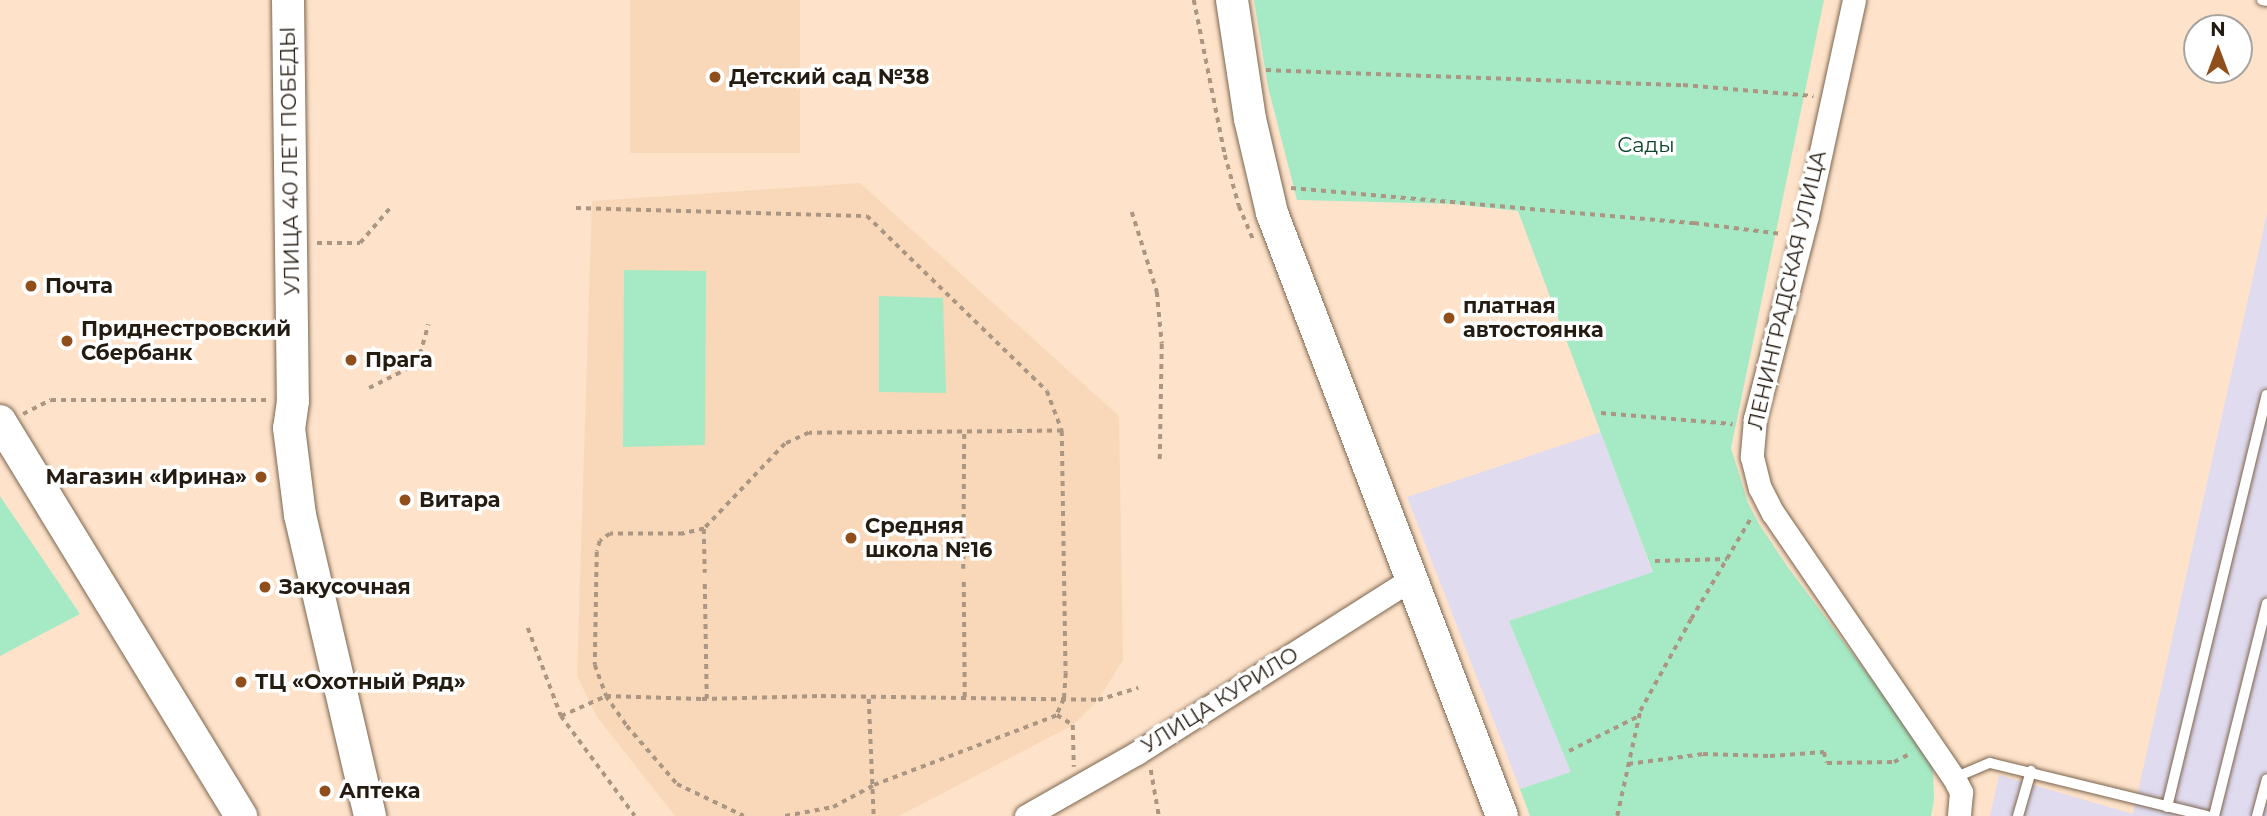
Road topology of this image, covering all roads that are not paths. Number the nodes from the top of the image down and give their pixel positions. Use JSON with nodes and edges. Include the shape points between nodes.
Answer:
{"nodes":[{"id":1,"x":288,"y":0,"type":"edge"},
{"id":2,"x":1232,"y":0,"type":"edge"},
{"id":3,"x":1854,"y":0,"type":"edge"},
{"id":4,"x":2262,"y":0,"type":"edge"},
{"id":5,"x":2267,"y":1,"type":"edge"},
{"id":6,"x":2267,"y":395,"type":"edge"},
{"id":7,"x":1,"y":423,"type":"edge"},
{"id":8,"x":1411,"y":579,"type":"junction"},
{"id":9,"x":2267,"y":603,"type":"edge"},
{"id":10,"x":2031,"y":771,"type":"junction"},
{"id":11,"x":1954,"y":778,"type":"junction"},
{"id":12,"x":2267,"y":779,"type":"edge"},
{"id":13,"x":2167,"y":807,"type":"junction"},
{"id":14,"x":2022,"y":815,"type":"edge"},
{"id":15,"x":241,"y":816,"type":"edge"},
{"id":16,"x":370,"y":816,"type":"edge"},
{"id":17,"x":1026,"y":816,"type":"edge"},
{"id":18,"x":1502,"y":816,"type":"edge"},
{"id":19,"x":1959,"y":816,"type":"edge"},
{"id":20,"x":2207,"y":816,"type":"edge"},
{"id":21,"x":2214,"y":816,"type":"edge"},
{"id":22,"x":2258,"y":816,"type":"edge"}],
"edges":[{"from":1,"to":16,"type":"street","name":"УЛИЦА 40 ЛЕТ ПОБЕДЫ","via":[[293,401],[289,428],[300,515]]},
{"from":2,"to":8,"type":"street","via":[[1265,188]]},
{"from":3,"to":11,"type":"street","name":"ЛЕНИНГРАДСКАЯ УЛИЦА","via":[[1753,436],[1752,457],[1764,496]]},
{"from":4,"to":5,"type":"lane"},
{"from":6,"to":13,"type":"lane"},
{"from":7,"to":15,"type":"street"},
{"from":8,"to":17,"type":"street","name":"УЛИЦА КУРИЛО","via":[[1146,747]]},
{"from":8,"to":18,"type":"street"},
{"from":9,"to":21,"type":"lane"},
{"from":10,"to":11,"type":"lane","via":[[1990,763]]},
{"from":10,"to":13,"type":"lane"},
{"from":10,"to":14,"type":"lane"},
{"from":11,"to":19,"type":"street","name":"ЛЕНИНГРАДСКАЯ УЛИЦА","via":[[1961,792]]},
{"from":12,"to":22,"type":"lane"},
{"from":13,"to":20,"type":"lane"}]}
